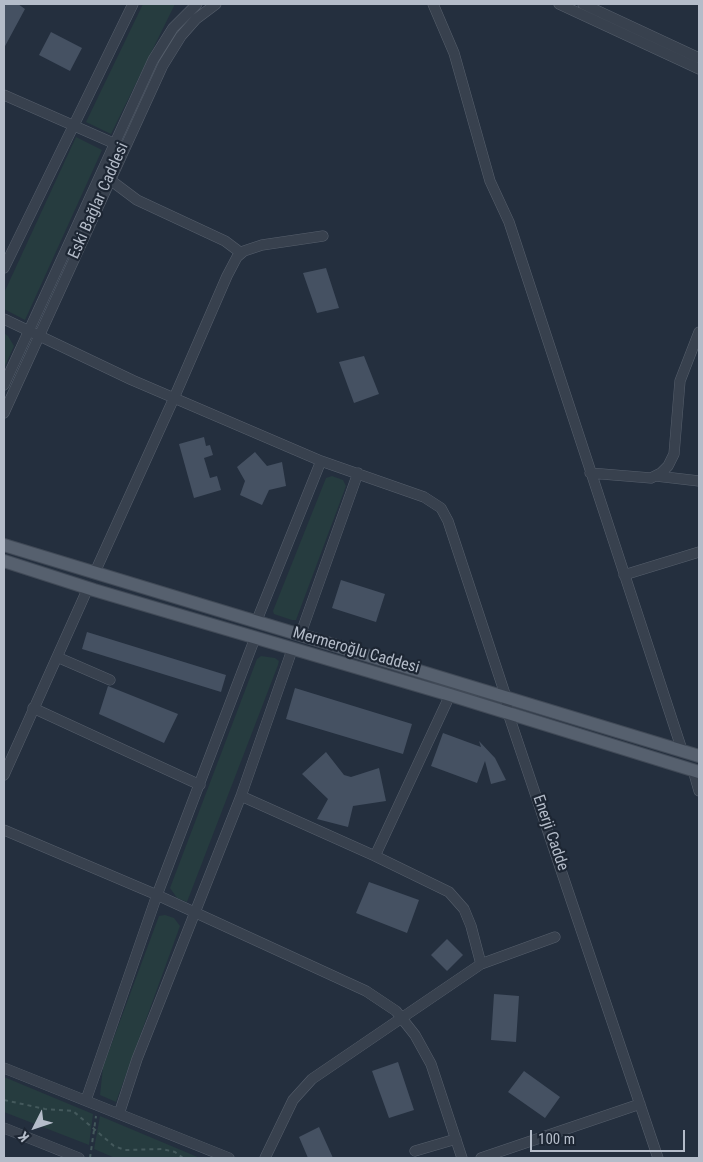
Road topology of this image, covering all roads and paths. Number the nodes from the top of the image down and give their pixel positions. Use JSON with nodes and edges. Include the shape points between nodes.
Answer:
{"nodes":[{"id":1,"x":133,"y":4,"type":"edge"},
{"id":2,"x":196,"y":4,"type":"edge"},
{"id":3,"x":216,"y":4,"type":"edge"},
{"id":4,"x":433,"y":4,"type":"edge"},
{"id":5,"x":559,"y":4,"type":"edge"},
{"id":6,"x":583,"y":4,"type":"edge"},
{"id":7,"x":699,"y":58,"type":"edge"},
{"id":8,"x":699,"y":70,"type":"edge"},
{"id":9,"x":4,"y":95,"type":"edge"},
{"id":10,"x":73,"y":125,"type":"junction"},
{"id":11,"x":119,"y":145,"type":"junction"},
{"id":12,"x":109,"y":180,"type":"junction"},
{"id":13,"x":323,"y":236,"type":"dead end"},
{"id":14,"x":240,"y":252,"type":"junction"},
{"id":15,"x":4,"y":268,"type":"edge"},
{"id":16,"x":4,"y":319,"type":"edge"},
{"id":17,"x":699,"y":332,"type":"edge"},
{"id":18,"x":34,"y":334,"type":"junction"},
{"id":19,"x":4,"y":385,"type":"edge"},
{"id":20,"x":174,"y":398,"type":"junction"},
{"id":21,"x":4,"y":413,"type":"edge"},
{"id":22,"x":321,"y":460,"type":"junction"},
{"id":23,"x":358,"y":473,"type":"junction"},
{"id":24,"x":590,"y":473,"type":"junction"},
{"id":25,"x":656,"y":476,"type":"junction"},
{"id":26,"x":699,"y":481,"type":"edge"},
{"id":27,"x":4,"y":545,"type":"edge"},
{"id":28,"x":699,"y":552,"type":"edge"},
{"id":29,"x":4,"y":561,"type":"edge"},
{"id":30,"x":95,"y":572,"type":"junction"},
{"id":31,"x":624,"y":576,"type":"junction"},
{"id":32,"x":88,"y":588,"type":"junction"},
{"id":33,"x":257,"y":620,"type":"junction"},
{"id":34,"x":301,"y":633,"type":"junction"},
{"id":35,"x":255,"y":638,"type":"junction"},
{"id":36,"x":292,"y":650,"type":"junction"},
{"id":37,"x":58,"y":657,"type":"junction"},
{"id":38,"x":110,"y":680,"type":"dead end"},
{"id":39,"x":450,"y":695,"type":"junction"},
{"id":40,"x":506,"y":697,"type":"junction"},
{"id":41,"x":33,"y":708,"type":"junction"},
{"id":42,"x":508,"y":714,"type":"junction"},
{"id":43,"x":682,"y":750,"type":"junction"},
{"id":44,"x":699,"y":756,"type":"edge"},
{"id":45,"x":696,"y":771,"type":"edge"},
{"id":46,"x":4,"y":775,"type":"edge"},
{"id":47,"x":200,"y":785,"type":"junction"},
{"id":48,"x":699,"y":791,"type":"edge"},
{"id":49,"x":241,"y":796,"type":"junction"},
{"id":50,"x":4,"y":830,"type":"edge"},
{"id":51,"x":375,"y":856,"type":"junction"},
{"id":52,"x":157,"y":895,"type":"junction"},
{"id":53,"x":195,"y":912,"type":"junction"},
{"id":54,"x":556,"y":937,"type":"dead end"},
{"id":55,"x":481,"y":964,"type":"junction"},
{"id":56,"x":404,"y":1018,"type":"junction"},
{"id":57,"x":4,"y":1068,"type":"edge"},
{"id":58,"x":4,"y":1100,"type":"edge"},
{"id":59,"x":86,"y":1100,"type":"junction"},
{"id":60,"x":640,"y":1104,"type":"junction"},
{"id":61,"x":97,"y":1105,"type":"junction"},
{"id":62,"x":119,"y":1114,"type":"junction"},
{"id":63,"x":4,"y":1128,"type":"edge"},
{"id":64,"x":94,"y":1130,"type":"junction"},
{"id":65,"x":456,"y":1139,"type":"junction"},
{"id":66,"x":415,"y":1151,"type":"dead end"},
{"id":67,"x":79,"y":1158,"type":"edge"},
{"id":68,"x":90,"y":1158,"type":"edge"},
{"id":69,"x":183,"y":1158,"type":"edge"},
{"id":70,"x":229,"y":1158,"type":"edge"},
{"id":71,"x":265,"y":1158,"type":"edge"},
{"id":72,"x":462,"y":1158,"type":"edge"},
{"id":73,"x":481,"y":1158,"type":"edge"},
{"id":74,"x":658,"y":1158,"type":"edge"}],
"edges":[{"from":1,"to":10,"type":"street"},
{"from":2,"to":11,"type":"street","name":"Eski Bağlar Caddesi","via":[[172,28],[162,44]]},
{"from":3,"to":11,"type":"street","name":"Eski Bağlar Caddesi","via":[[196,19],[174,44]]},
{"from":4,"to":24,"type":"street","via":[[454,53],[490,180],[509,222]]},
{"from":5,"to":8,"type":"street"},
{"from":6,"to":7,"type":"street"},
{"from":9,"to":10,"type":"street"},
{"from":10,"to":11,"type":"street"},
{"from":10,"to":15,"type":"street"},
{"from":11,"to":12,"type":"street","name":"Eski Bağlar Caddesi"},
{"from":11,"to":18,"type":"street","name":"Eski Bağlar Caddesi"},
{"from":12,"to":14,"type":"street","via":[[137,200],[225,241]]},
{"from":12,"to":18,"type":"street","name":"Eski Bağlar Caddesi"},
{"from":13,"to":14,"type":"street","via":[[262,245]]},
{"from":14,"to":20,"type":"street"},
{"from":16,"to":18,"type":"street"},
{"from":17,"to":25,"type":"street","via":[[680,380],[674,454],[668,466]]},
{"from":18,"to":19,"type":"street","name":"Eski Bağlar Caddesi"},
{"from":18,"to":20,"type":"street"},
{"from":18,"to":21,"type":"street","name":"Eski Bağlar Caddesi"},
{"from":20,"to":22,"type":"street"},
{"from":20,"to":30,"type":"street"},
{"from":22,"to":23,"type":"street"},
{"from":22,"to":33,"type":"street"},
{"from":23,"to":34,"type":"street"},
{"from":23,"to":40,"type":"street","name":"Enerji Cadde","via":[[424,497],[441,508]]},
{"from":24,"to":25,"type":"street","via":[[641,478]]},
{"from":24,"to":31,"type":"street"},
{"from":25,"to":26,"type":"street"},
{"from":27,"to":30,"type":"main road","name":"Mermeroğlu Caddesi"},
{"from":28,"to":31,"type":"street"},
{"from":29,"to":32,"type":"main road","name":"Mermeroğlu Caddesi"},
{"from":30,"to":33,"type":"main road","name":"Mermeroğlu Caddesi"},
{"from":31,"to":43,"type":"street"},
{"from":32,"to":35,"type":"main road","name":"Mermeroğlu Caddesi"},
{"from":32,"to":37,"type":"street"},
{"from":33,"to":34,"type":"main road","name":"Mermeroğlu Caddesi"},
{"from":34,"to":40,"type":"main road","name":"Mermeroğlu Caddesi"},
{"from":35,"to":36,"type":"main road","name":"Mermeroğlu Caddesi"},
{"from":35,"to":47,"type":"street"},
{"from":36,"to":39,"type":"main road","name":"Mermeroğlu Caddesi"},
{"from":36,"to":49,"type":"street"},
{"from":37,"to":38,"type":"street"},
{"from":37,"to":41,"type":"street"},
{"from":39,"to":42,"type":"main road","name":"Mermeroğlu Caddesi"},
{"from":39,"to":51,"type":"street"},
{"from":40,"to":42,"type":"street","name":"Enerji Cadde"},
{"from":40,"to":43,"type":"main road","name":"Mermeroğlu Caddesi"},
{"from":41,"to":46,"type":"street"},
{"from":41,"to":47,"type":"street"},
{"from":42,"to":45,"type":"main road","name":"Mermeroğlu Caddesi"},
{"from":42,"to":60,"type":"street","name":"Enerji Cadde"},
{"from":43,"to":44,"type":"main road","name":"Mermeroğlu Caddesi"},
{"from":45,"to":48,"type":"street"},
{"from":47,"to":52,"type":"street"},
{"from":49,"to":51,"type":"street"},
{"from":49,"to":53,"type":"street"},
{"from":50,"to":52,"type":"street"},
{"from":51,"to":55,"type":"street","via":[[432,883],[456,899],[471,926]]},
{"from":52,"to":53,"type":"street"},
{"from":52,"to":59,"type":"street"},
{"from":53,"to":56,"type":"street","via":[[366,991]]},
{"from":53,"to":62,"type":"street","via":[[137,1059]]},
{"from":54,"to":55,"type":"street"},
{"from":55,"to":56,"type":"street"},
{"from":56,"to":65,"type":"street","via":[[431,1064]]},
{"from":56,"to":71,"type":"street","via":[[305,1085],[293,1100]]},
{"from":57,"to":59,"type":"street"},
{"from":58,"to":64,"type":"path","via":[[73,1111]]},
{"from":59,"to":61,"type":"street"},
{"from":60,"to":73,"type":"street"},
{"from":60,"to":74,"type":"street","name":"Enerji Cadde"},
{"from":61,"to":62,"type":"street"},
{"from":61,"to":64,"type":"path"},
{"from":62,"to":70,"type":"street"},
{"from":63,"to":67,"type":"street"},
{"from":64,"to":68,"type":"path"},
{"from":64,"to":69,"type":"path","via":[[114,1146],[125,1150],[162,1149]]},
{"from":65,"to":66,"type":"street"},
{"from":65,"to":72,"type":"street"}]}
